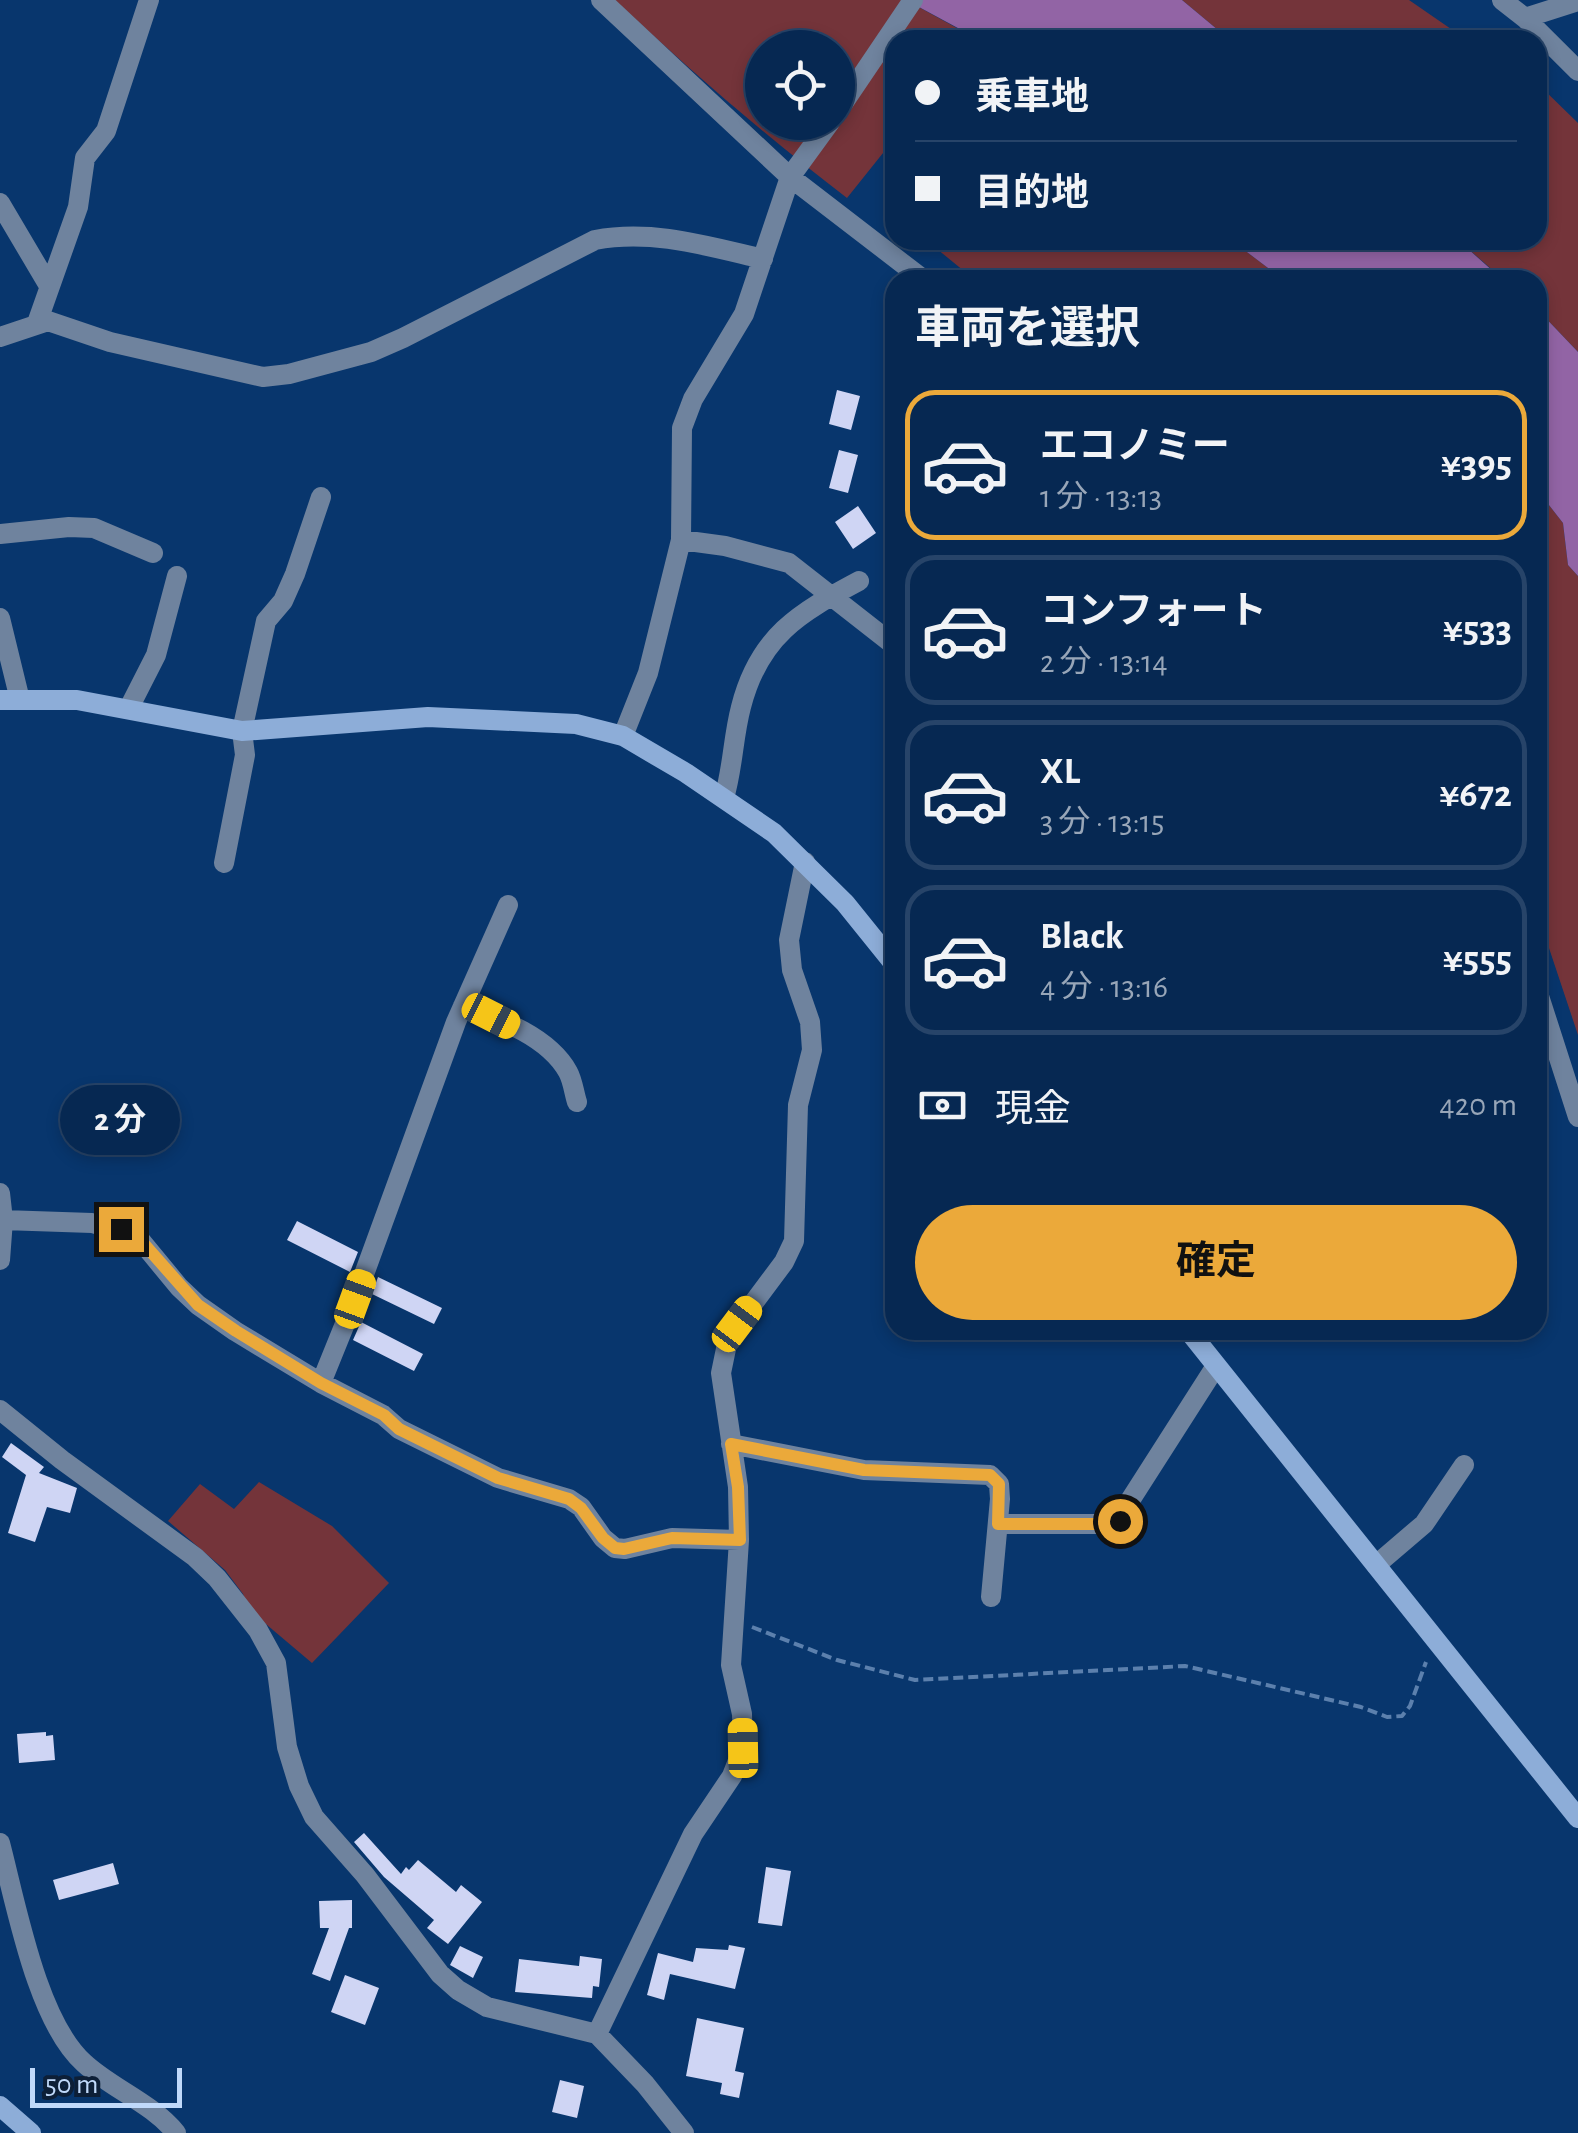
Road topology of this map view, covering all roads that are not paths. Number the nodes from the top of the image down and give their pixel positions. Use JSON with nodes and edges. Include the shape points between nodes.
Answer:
{"nodes":[{"id":1,"x":149,"y":0,"type":"edge"},
{"id":2,"x":601,"y":0,"type":"edge"},
{"id":3,"x":913,"y":0,"type":"edge"},
{"id":4,"x":1502,"y":0,"type":"edge"},
{"id":5,"x":1578,"y":1,"type":"edge"},
{"id":6,"x":1525,"y":18,"type":"junction"},
{"id":7,"x":893,"y":30,"type":"edge"},
{"id":8,"x":1537,"y":30,"type":"edge"},
{"id":9,"x":1547,"y":40,"type":"edge"},
{"id":10,"x":885,"y":41,"type":"edge"},
{"id":11,"x":1578,"y":71,"type":"edge"},
{"id":12,"x":855,"y":86,"type":"edge"},
{"id":13,"x":817,"y":140,"type":"edge"},
{"id":14,"x":794,"y":172,"type":"junction"},
{"id":15,"x":0,"y":203,"type":"edge"},
{"id":16,"x":885,"y":248,"type":"edge"},
{"id":17,"x":888,"y":250,"type":"edge"},
{"id":18,"x":763,"y":259,"type":"junction"},
{"id":19,"x":912,"y":270,"type":"edge"},
{"id":20,"x":49,"y":286,"type":"junction"},
{"id":21,"x":37,"y":323,"type":"junction"},
{"id":22,"x":0,"y":337,"type":"edge"},
{"id":23,"x":321,"y":497,"type":"dead end"},
{"id":24,"x":0,"y":534,"type":"edge"},
{"id":25,"x":681,"y":540,"type":"junction"},
{"id":26,"x":153,"y":553,"type":"dead end"},
{"id":27,"x":177,"y":576,"type":"dead end"},
{"id":28,"x":859,"y":582,"type":"dead end"},
{"id":29,"x":831,"y":596,"type":"junction"},
{"id":30,"x":0,"y":618,"type":"edge"},
{"id":31,"x":885,"y":638,"type":"edge"},
{"id":32,"x":10,"y":700,"type":"edge"},
{"id":33,"x":129,"y":708,"type":"junction"},
{"id":34,"x":242,"y":731,"type":"junction"},
{"id":35,"x":623,"y":736,"type":"junction"},
{"id":36,"x":724,"y":798,"type":"junction"},
{"id":37,"x":805,"y":862,"type":"junction"},
{"id":38,"x":224,"y":863,"type":"dead end"},
{"id":39,"x":508,"y":905,"type":"dead end"},
{"id":40,"x":885,"y":953,"type":"edge"},
{"id":41,"x":463,"y":1006,"type":"junction"},
{"id":42,"x":1547,"y":1020,"type":"edge"},
{"id":43,"x":577,"y":1102,"type":"dead end"},
{"id":44,"x":1578,"y":1117,"type":"edge"},
{"id":45,"x":0,"y":1193,"type":"edge"},
{"id":46,"x":3,"y":1220,"type":"junction"},
{"id":47,"x":0,"y":1260,"type":"edge"},
{"id":48,"x":1196,"y":1340,"type":"edge"},
{"id":49,"x":1216,"y":1366,"type":"junction"},
{"id":50,"x":321,"y":1383,"type":"junction"},
{"id":51,"x":0,"y":1410,"type":"edge"},
{"id":52,"x":731,"y":1444,"type":"junction"},
{"id":53,"x":1464,"y":1465,"type":"dead end"},
{"id":54,"x":998,"y":1524,"type":"junction"},
{"id":55,"x":740,"y":1540,"type":"junction"},
{"id":56,"x":1376,"y":1564,"type":"junction"},
{"id":57,"x":991,"y":1597,"type":"dead end"},
{"id":58,"x":1578,"y":1818,"type":"edge"},
{"id":59,"x":0,"y":1843,"type":"edge"},
{"id":60,"x":597,"y":2034,"type":"junction"},
{"id":61,"x":0,"y":2106,"type":"edge"},
{"id":62,"x":31,"y":2133,"type":"edge"},
{"id":63,"x":176,"y":2133,"type":"edge"},
{"id":64,"x":684,"y":2133,"type":"edge"}],
"edges":[{"from":1,"to":20,"type":"street","via":[[106,131],[85,158],[78,206]]},
{"from":2,"to":14,"type":"street"},
{"from":3,"to":7,"type":"street"},
{"from":4,"to":6,"type":"street"},
{"from":5,"to":6,"type":"street"},
{"from":6,"to":8,"type":"street"},
{"from":9,"to":11,"type":"street"},
{"from":10,"to":12,"type":"street"},
{"from":13,"to":14,"type":"street"},
{"from":14,"to":16,"type":"street"},
{"from":14,"to":18,"type":"street"},
{"from":15,"to":20,"type":"street"},
{"from":17,"to":19,"type":"street"},
{"from":18,"to":21,"type":"street","via":[[688,241],[618,235],[595,240],[371,352],[262,377]]},
{"from":18,"to":25,"type":"street","via":[[744,314],[682,428]]},
{"from":20,"to":21,"type":"street"},
{"from":21,"to":22,"type":"street"},
{"from":23,"to":34,"type":"street","via":[[295,574],[266,621]]},
{"from":24,"to":26,"type":"street","via":[[94,528]]},
{"from":25,"to":29,"type":"street","via":[[773,557]]},
{"from":25,"to":35,"type":"street","via":[[648,673]]},
{"from":27,"to":33,"type":"street","via":[[156,656]]},
{"from":28,"to":29,"type":"street"},
{"from":29,"to":31,"type":"street"},
{"from":29,"to":36,"type":"street","via":[[795,617],[760,658],[740,710]]},
{"from":30,"to":32,"type":"street"},
{"from":32,"to":33,"type":"street"},
{"from":33,"to":34,"type":"street"},
{"from":34,"to":35,"type":"street","via":[[428,717],[576,724]]},
{"from":34,"to":38,"type":"street","via":[[246,755]]},
{"from":35,"to":36,"type":"street"},
{"from":36,"to":37,"type":"street"},
{"from":37,"to":40,"type":"street"},
{"from":37,"to":52,"type":"street","via":[[788,940],[812,1050],[798,1105],[794,1242],[727,1344],[720,1374]]},
{"from":39,"to":41,"type":"street"},
{"from":41,"to":43,"type":"street","via":[[545,1046],[568,1072]]},
{"from":41,"to":50,"type":"street"},
{"from":42,"to":44,"type":"street"},
{"from":45,"to":46,"type":"street"},
{"from":46,"to":47,"type":"street"},
{"from":46,"to":50,"type":"street","via":[[92,1222],[137,1236],[198,1305]]},
{"from":48,"to":49,"type":"street"},
{"from":49,"to":54,"type":"street","via":[[1115,1524]]},
{"from":49,"to":56,"type":"street"},
{"from":50,"to":55,"type":"street","via":[[498,1478],[569,1499],[615,1548],[672,1538]]},
{"from":51,"to":60,"type":"street","via":[[196,1556],[258,1630],[276,1663],[287,1748],[314,1818],[440,1974],[488,2007]]},
{"from":52,"to":54,"type":"street","via":[[864,1470],[990,1475],[999,1484]]},
{"from":52,"to":55,"type":"street"},
{"from":53,"to":56,"type":"street","via":[[1424,1524]]},
{"from":54,"to":57,"type":"street"},
{"from":55,"to":60,"type":"street","via":[[731,1665],[743,1748],[692,1834]]},
{"from":56,"to":58,"type":"street"},
{"from":59,"to":63,"type":"street","via":[[44,1996],[67,2043],[82,2062]]},
{"from":60,"to":64,"type":"street"},
{"from":61,"to":62,"type":"street"}]}
